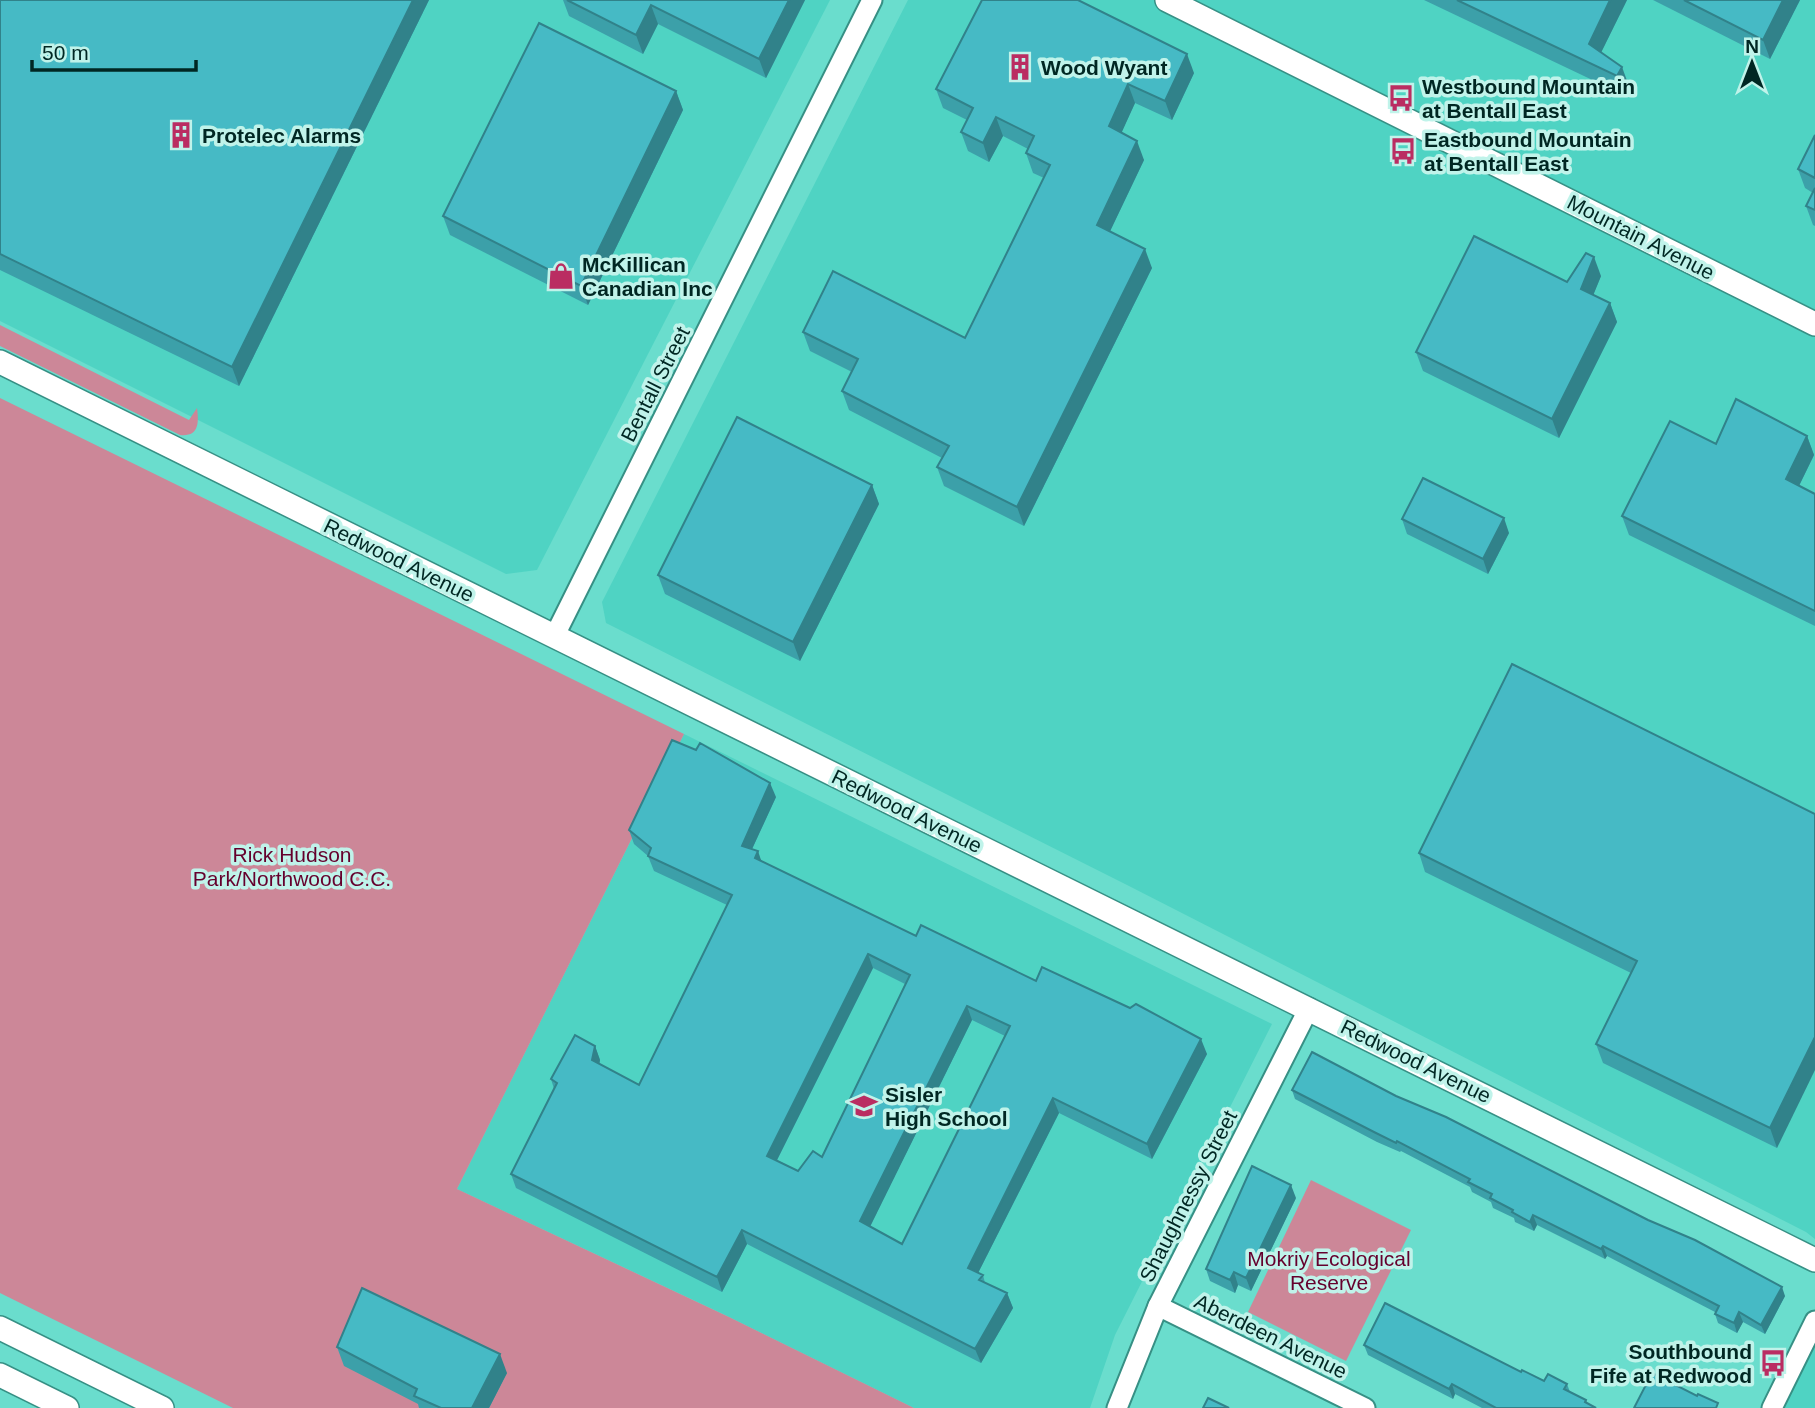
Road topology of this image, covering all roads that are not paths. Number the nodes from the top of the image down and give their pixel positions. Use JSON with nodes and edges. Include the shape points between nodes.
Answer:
{"nodes":[{"id":1,"x":873,"y":0,"type":"edge"},
{"id":2,"x":1167,"y":0,"type":"edge"},
{"id":3,"x":1815,"y":324,"type":"edge"},
{"id":4,"x":0,"y":362,"type":"edge"},
{"id":5,"x":554,"y":637,"type":"junction"},
{"id":6,"x":1308,"y":1008,"type":"junction"},
{"id":7,"x":1815,"y":1260,"type":"edge"},
{"id":8,"x":1158,"y":1306,"type":"junction"},
{"id":9,"x":1815,"y":1321,"type":"edge"},
{"id":10,"x":0,"y":1328,"type":"edge"},
{"id":11,"x":0,"y":1375,"type":"edge"},
{"id":12,"x":67,"y":1408,"type":"edge"},
{"id":13,"x":162,"y":1408,"type":"edge"},
{"id":14,"x":1117,"y":1408,"type":"edge"},
{"id":15,"x":1365,"y":1408,"type":"edge"},
{"id":16,"x":1772,"y":1408,"type":"edge"}],
"edges":[{"from":1,"to":5,"type":"street","name":"Bentall Street"},
{"from":2,"to":3,"type":"street","name":"Mountain Avenue"},
{"from":4,"to":5,"type":"street","name":"Redwood Avenue"},
{"from":5,"to":6,"type":"street","name":"Redwood Avenue"},
{"from":6,"to":7,"type":"street","name":"Redwood Avenue"},
{"from":6,"to":8,"type":"street","name":"Shaughnessy Street"},
{"from":8,"to":14,"type":"street","name":"Shaughnessy Street"},
{"from":8,"to":15,"type":"street","name":"Aberdeen Avenue"},
{"from":9,"to":16,"type":"street"},
{"from":10,"to":13,"type":"street"},
{"from":11,"to":12,"type":"street"}]}
